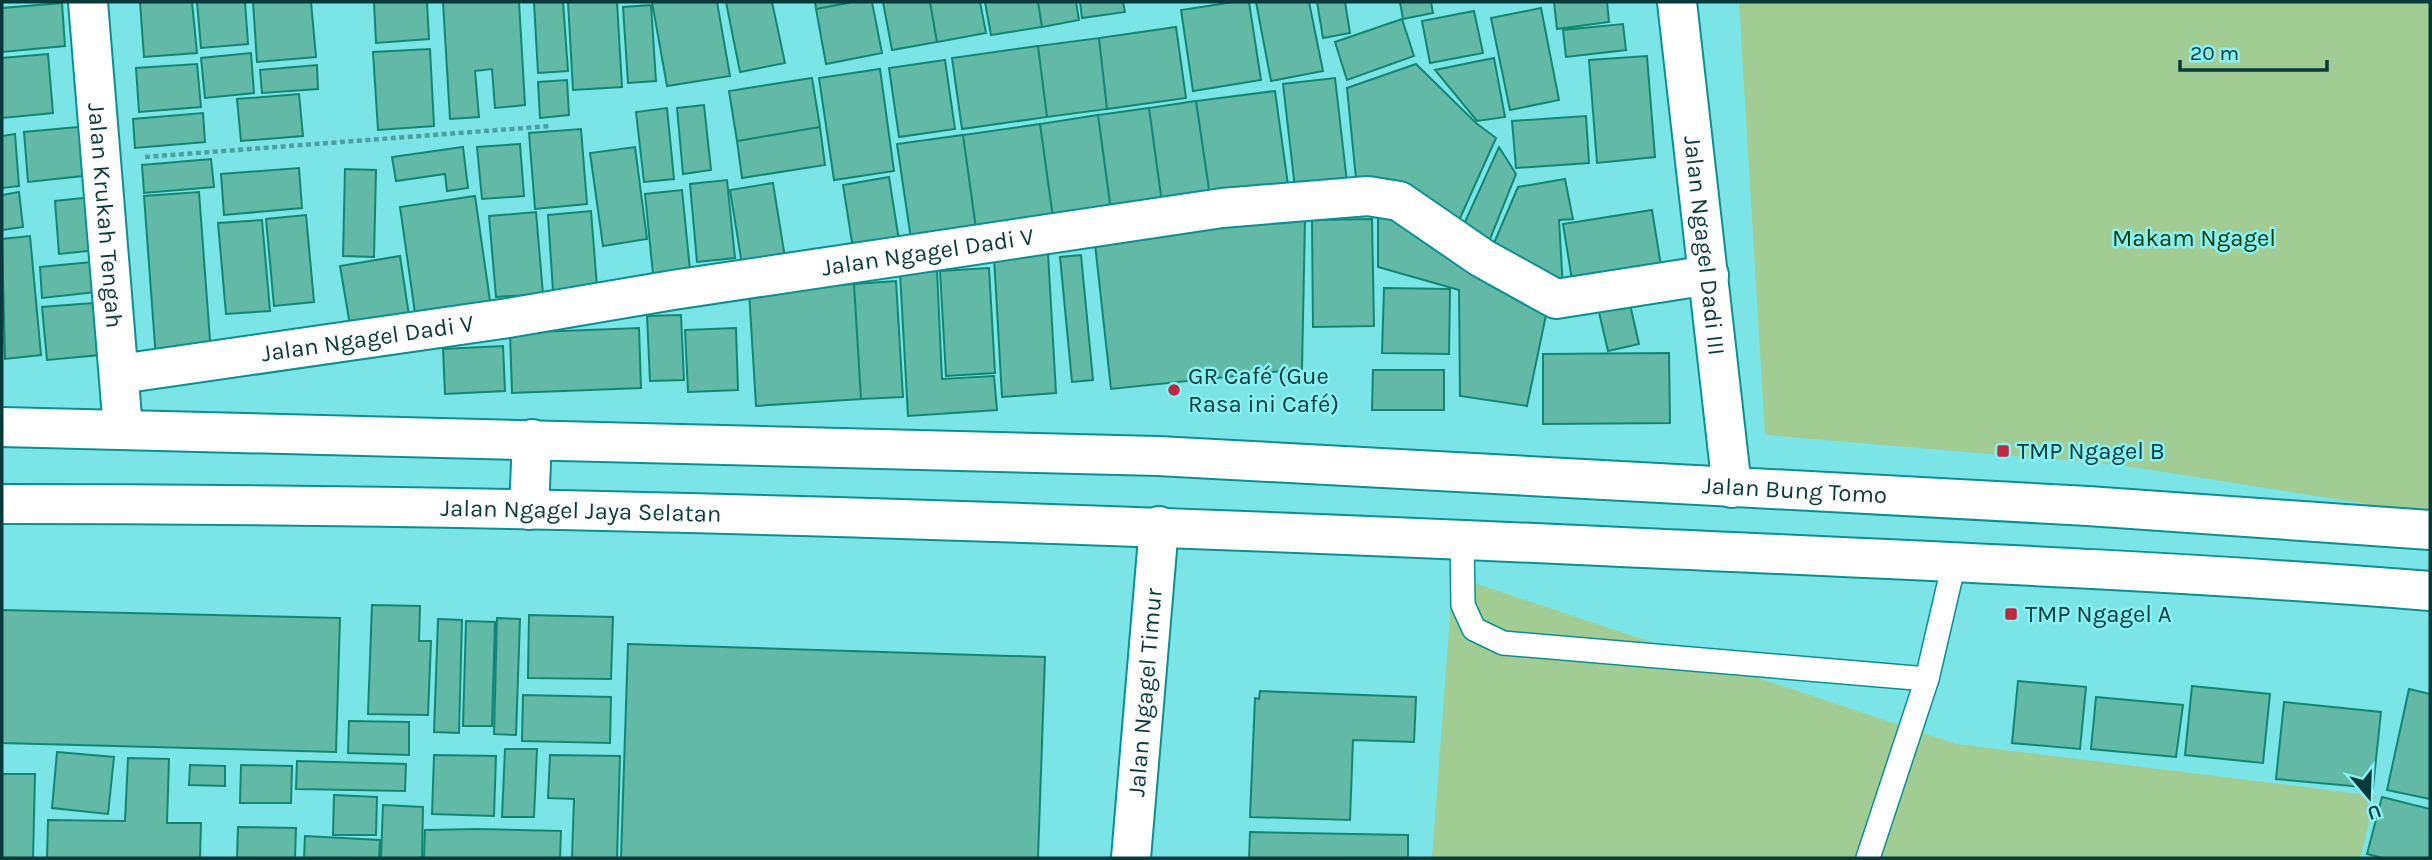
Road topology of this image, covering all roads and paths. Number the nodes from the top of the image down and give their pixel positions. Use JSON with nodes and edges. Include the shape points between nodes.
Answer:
{"nodes":[{"id":1,"x":88,"y":2,"type":"edge"},
{"id":2,"x":1677,"y":2,"type":"edge"},
{"id":3,"x":551,"y":126,"type":"dead end"},
{"id":4,"x":99,"y":161,"type":"junction"},
{"id":5,"x":1709,"y":275,"type":"junction"},
{"id":6,"x":120,"y":374,"type":"junction"},
{"id":7,"x":2,"y":427,"type":"edge"},
{"id":8,"x":123,"y":429,"type":"junction"},
{"id":9,"x":532,"y":439,"type":"junction"},
{"id":10,"x":1732,"y":488,"type":"junction"},
{"id":11,"x":2,"y":504,"type":"edge"},
{"id":12,"x":530,"y":510,"type":"junction"},
{"id":13,"x":1159,"y":526,"type":"junction"},
{"id":14,"x":2430,"y":530,"type":"edge"},
{"id":15,"x":1462,"y":540,"type":"junction"},
{"id":16,"x":1954,"y":563,"type":"junction"},
{"id":17,"x":2430,"y":591,"type":"edge"},
{"id":18,"x":1927,"y":678,"type":"junction"},
{"id":19,"x":1131,"y":858,"type":"edge"},
{"id":20,"x":1868,"y":858,"type":"edge"}],
"edges":[{"from":1,"to":4,"type":"main road","name":"Jalan Krukah Tengah"},
{"from":2,"to":5,"type":"main road","name":"Jalan Ngagel Dadi III"},
{"from":3,"to":4,"type":"path"},
{"from":4,"to":6,"type":"main road","name":"Jalan Krukah Tengah"},
{"from":5,"to":6,"type":"main road","name":"Jalan Ngagel Dadi V","via":[[1556,299],[1482,258],[1399,201],[1368,196],[1208,210]]},
{"from":5,"to":10,"type":"main road","name":"Jalan Ngagel Dadi III"},
{"from":6,"to":8,"type":"main road","name":"Jalan Krukah Tengah"},
{"from":7,"to":8,"type":"main road"},
{"from":8,"to":9,"type":"main road"},
{"from":9,"to":10,"type":"main road","name":"Jalan Bung Tomo","via":[[1158,456]]},
{"from":9,"to":12,"type":"main road"},
{"from":10,"to":14,"type":"main road","name":"Jalan Bung Tomo"},
{"from":11,"to":12,"type":"main road","name":"Jalan Ngagel Jaya Selatan"},
{"from":12,"to":13,"type":"main road","name":"Jalan Ngagel Jaya Selatan"},
{"from":13,"to":15,"type":"main road"},
{"from":13,"to":19,"type":"main road","name":"Jalan Ngagel Timur"},
{"from":15,"to":16,"type":"main road"},
{"from":15,"to":18,"type":"lane","via":[[1463,605],[1474,629],[1503,643]]},
{"from":16,"to":17,"type":"main road"},
{"from":16,"to":18,"type":"lane"},
{"from":18,"to":20,"type":"lane"}]}
